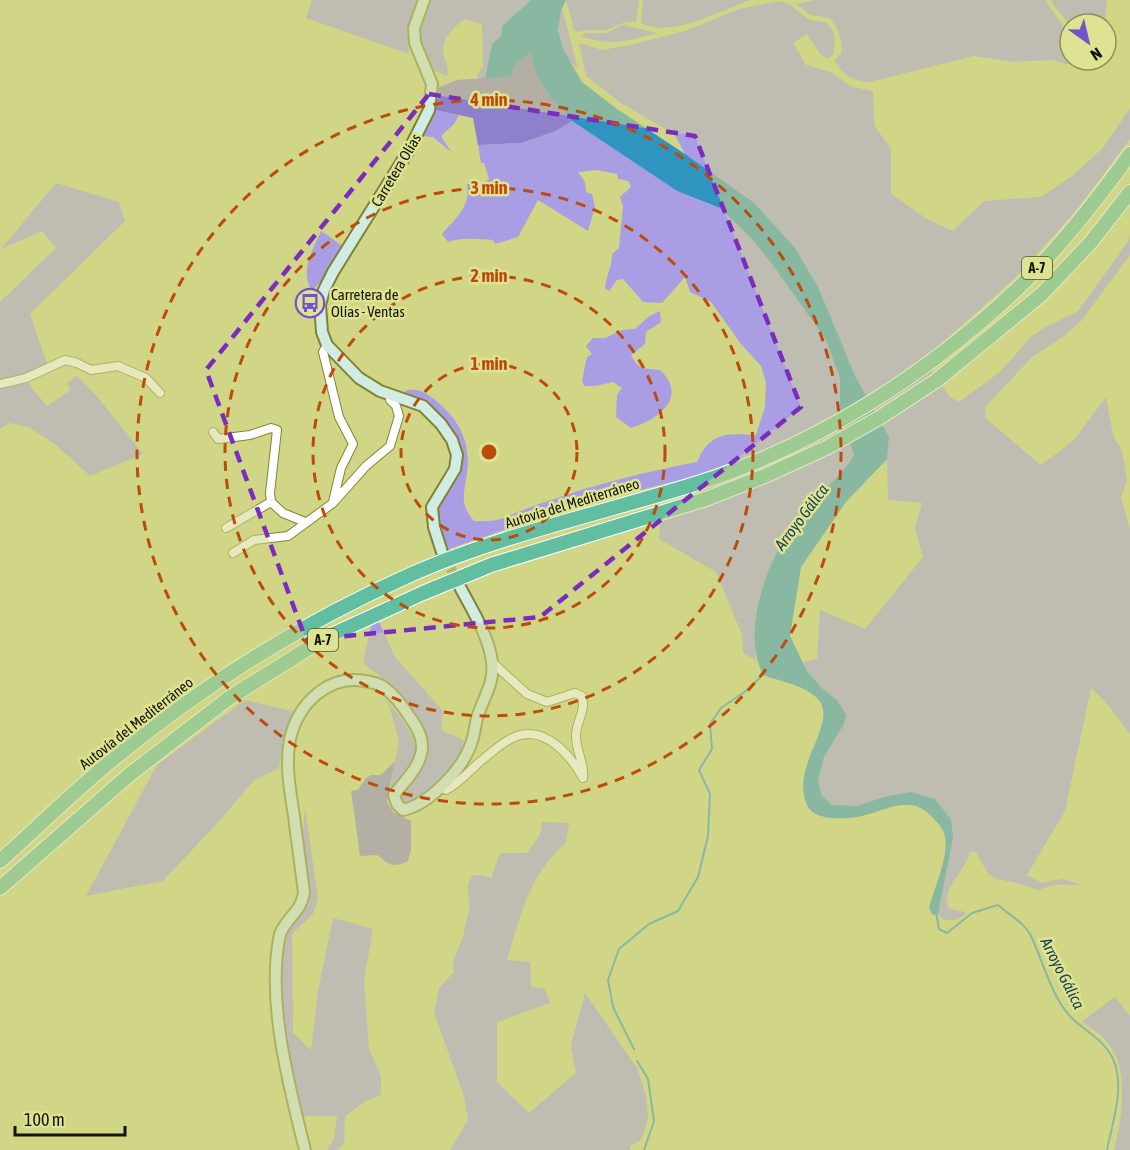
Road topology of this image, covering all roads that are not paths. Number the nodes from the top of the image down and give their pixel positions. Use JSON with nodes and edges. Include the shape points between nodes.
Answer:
{"nodes":[{"id":1,"x":424,"y":0,"type":"edge"},
{"id":2,"x":1130,"y":154,"type":"edge"},
{"id":3,"x":1130,"y":192,"type":"edge"},
{"id":4,"x":327,"y":345,"type":"junction"},
{"id":5,"x":0,"y":384,"type":"edge"},
{"id":6,"x":160,"y":393,"type":"dead end"},
{"id":7,"x":391,"y":395,"type":"junction"},
{"id":8,"x":213,"y":432,"type":"dead end"},
{"id":9,"x":271,"y":502,"type":"junction"},
{"id":10,"x":333,"y":503,"type":"junction"},
{"id":11,"x":305,"y":522,"type":"junction"},
{"id":12,"x":226,"y":528,"type":"dead end"},
{"id":13,"x":442,"y":552,"type":"tunnel mouth"},
{"id":14,"x":233,"y":553,"type":"dead end"},
{"id":15,"x":460,"y":587,"type":"tunnel mouth"},
{"id":16,"x":492,"y":663,"type":"junction"},
{"id":17,"x":441,"y":786,"type":"junction"},
{"id":18,"x":0,"y":861,"type":"edge"},
{"id":19,"x":0,"y":888,"type":"edge"},
{"id":20,"x":306,"y":1150,"type":"edge"}],
"edges":[{"from":1,"to":4,"type":"main road","name":"Carretera Olías","via":[[414,28],[415,44],[432,84],[429,110],[410,150],[324,290],[320,305]]},
{"from":2,"to":18,"type":"highway","name":"Autovía del Mediterráneo","number":"A-7","via":[[1062,240],[1018,287],[927,365],[873,401],[755,461],[413,573],[312,622],[214,683],[117,756]]},
{"from":3,"to":19,"type":"highway","number":"A-7","via":[[1091,242],[1042,294],[937,380],[879,418],[826,448],[706,500],[491,566],[325,638],[229,698],[129,775]]},
{"from":4,"to":7,"type":"main road","via":[[359,378]]},
{"from":4,"to":10,"type":"street","via":[[323,352],[339,417],[353,444],[341,468]]},
{"from":5,"to":6,"type":"street","via":[[26,378],[65,360],[91,370],[118,366],[146,378]]},
{"from":7,"to":10,"type":"street","via":[[399,416],[390,446]]},
{"from":7,"to":13,"type":"main road","via":[[423,406],[441,424],[457,455],[455,469],[432,507]]},
{"from":8,"to":9,"type":"street","via":[[218,440],[277,430]]},
{"from":9,"to":11,"type":"street","via":[[283,513]]},
{"from":9,"to":12,"type":"street"},
{"from":10,"to":11,"type":"street"},
{"from":11,"to":14,"type":"street","via":[[288,536],[254,540]]},
{"from":15,"to":16,"type":"main road","via":[[479,624]]},
{"from":16,"to":17,"type":"main road","via":[[493,674],[472,742],[465,758]]},
{"from":16,"to":17,"type":"street","via":[[527,694],[547,702],[575,693],[582,696],[576,748],[584,778],[553,742],[528,735],[507,741],[453,786],[446,790]]},
{"from":17,"to":20,"type":"main road","via":[[415,807],[403,810],[397,804],[394,795],[422,754],[422,742],[418,729],[394,695],[380,684],[354,679],[333,684],[314,696],[298,717],[288,758],[304,893],[300,908],[280,934],[276,991],[283,1049]]}]}
